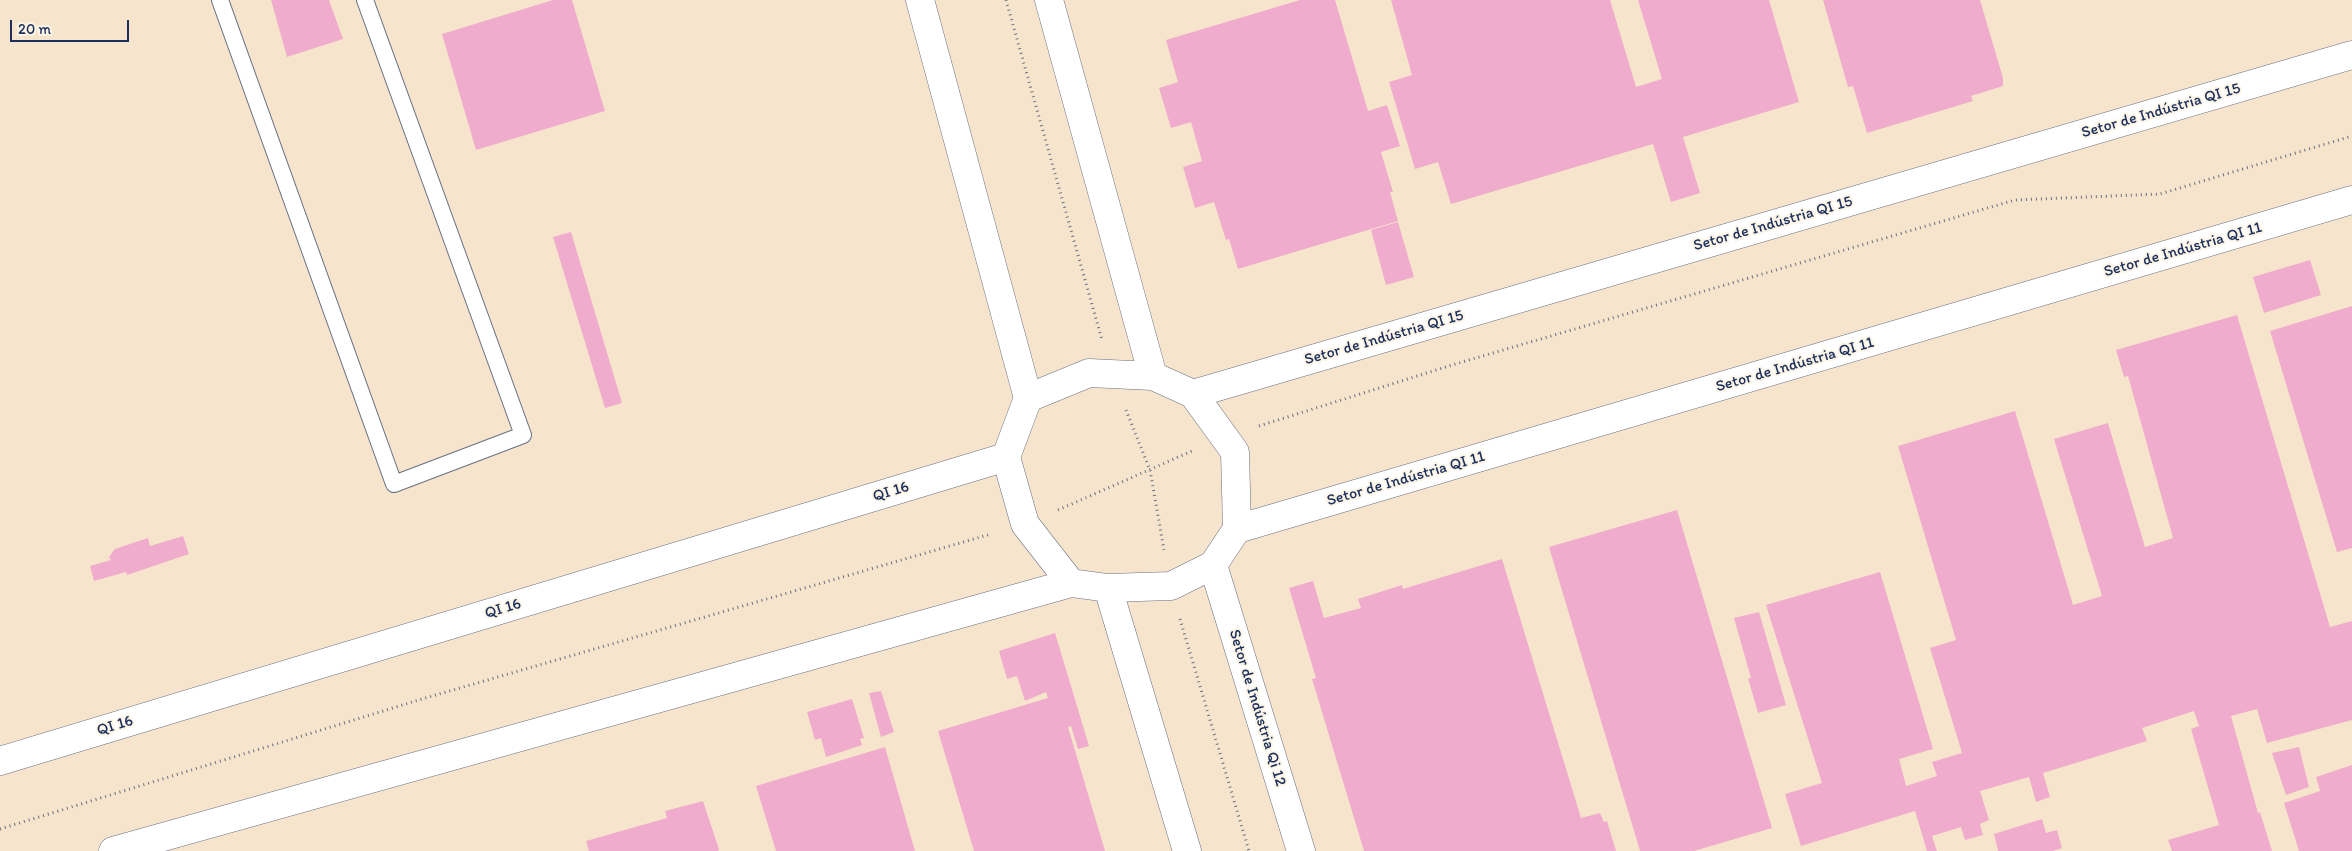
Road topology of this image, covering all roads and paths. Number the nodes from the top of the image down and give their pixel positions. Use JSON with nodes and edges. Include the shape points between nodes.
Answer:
{"nodes":[{"id":1,"x":220,"y":0,"type":"edge"},
{"id":2,"x":365,"y":0,"type":"edge"},
{"id":3,"x":920,"y":0,"type":"edge"},
{"id":4,"x":1006,"y":0,"type":"edge"},
{"id":5,"x":1049,"y":0,"type":"edge"},
{"id":6,"x":2352,"y":55,"type":"edge"},
{"id":7,"x":2352,"y":136,"type":"edge"},
{"id":8,"x":2352,"y":200,"type":"edge"},
{"id":9,"x":1112,"y":375,"type":"junction"},
{"id":10,"x":1153,"y":376,"type":"junction"},
{"id":11,"x":1193,"y":394,"type":"junction"},
{"id":12,"x":1028,"y":398,"type":"junction"},
{"id":13,"x":1224,"y":437,"type":"junction"},
{"id":14,"x":1006,"y":457,"type":"junction"},
{"id":15,"x":1150,"y":470,"type":"junction"},
{"id":16,"x":1025,"y":524,"type":"junction"},
{"id":17,"x":1237,"y":529,"type":"junction"},
{"id":18,"x":1214,"y":565,"type":"junction"},
{"id":19,"x":1071,"y":583,"type":"junction"},
{"id":20,"x":1171,"y":586,"type":"junction"},
{"id":21,"x":1108,"y":588,"type":"junction"},
{"id":22,"x":0,"y":761,"type":"edge"},
{"id":23,"x":0,"y":829,"type":"edge"},
{"id":24,"x":113,"y":851,"type":"edge"},
{"id":25,"x":1187,"y":851,"type":"edge"},
{"id":26,"x":1249,"y":851,"type":"edge"},
{"id":27,"x":1301,"y":851,"type":"edge"}],
"edges":[{"from":1,"to":2,"type":"lane","via":[[394,484],[522,435]]},
{"from":3,"to":12,"type":"street"},
{"from":4,"to":9,"type":"path"},
{"from":5,"to":10,"type":"street"},
{"from":6,"to":11,"type":"street","name":"Setor de Indústria QI 15"},
{"from":7,"to":13,"type":"path","via":[[2160,194],[2015,200],[1461,363]]},
{"from":8,"to":17,"type":"street","name":"Setor de Indústria QI 11"},
{"from":9,"to":10,"type":"street"},
{"from":9,"to":12,"type":"street","via":[[1089,373]]},
{"from":9,"to":15,"type":"path"},
{"from":10,"to":11,"type":"street"},
{"from":11,"to":13,"type":"street"},
{"from":12,"to":14,"type":"street"},
{"from":13,"to":15,"type":"path"},
{"from":13,"to":17,"type":"street","via":[[1235,452]]},
{"from":14,"to":16,"type":"street"},
{"from":14,"to":22,"type":"street","name":"QI 16"},
{"from":15,"to":16,"type":"path"},
{"from":15,"to":20,"type":"path"},
{"from":16,"to":19,"type":"street"},
{"from":16,"to":23,"type":"path","via":[[422,699]]},
{"from":17,"to":18,"type":"street"},
{"from":18,"to":20,"type":"street"},
{"from":18,"to":27,"type":"street","name":"Setor de Indústria Qi 12"},
{"from":19,"to":21,"type":"street"},
{"from":19,"to":24,"type":"street"},
{"from":20,"to":21,"type":"street"},
{"from":20,"to":26,"type":"path"},
{"from":21,"to":25,"type":"street"}]}
